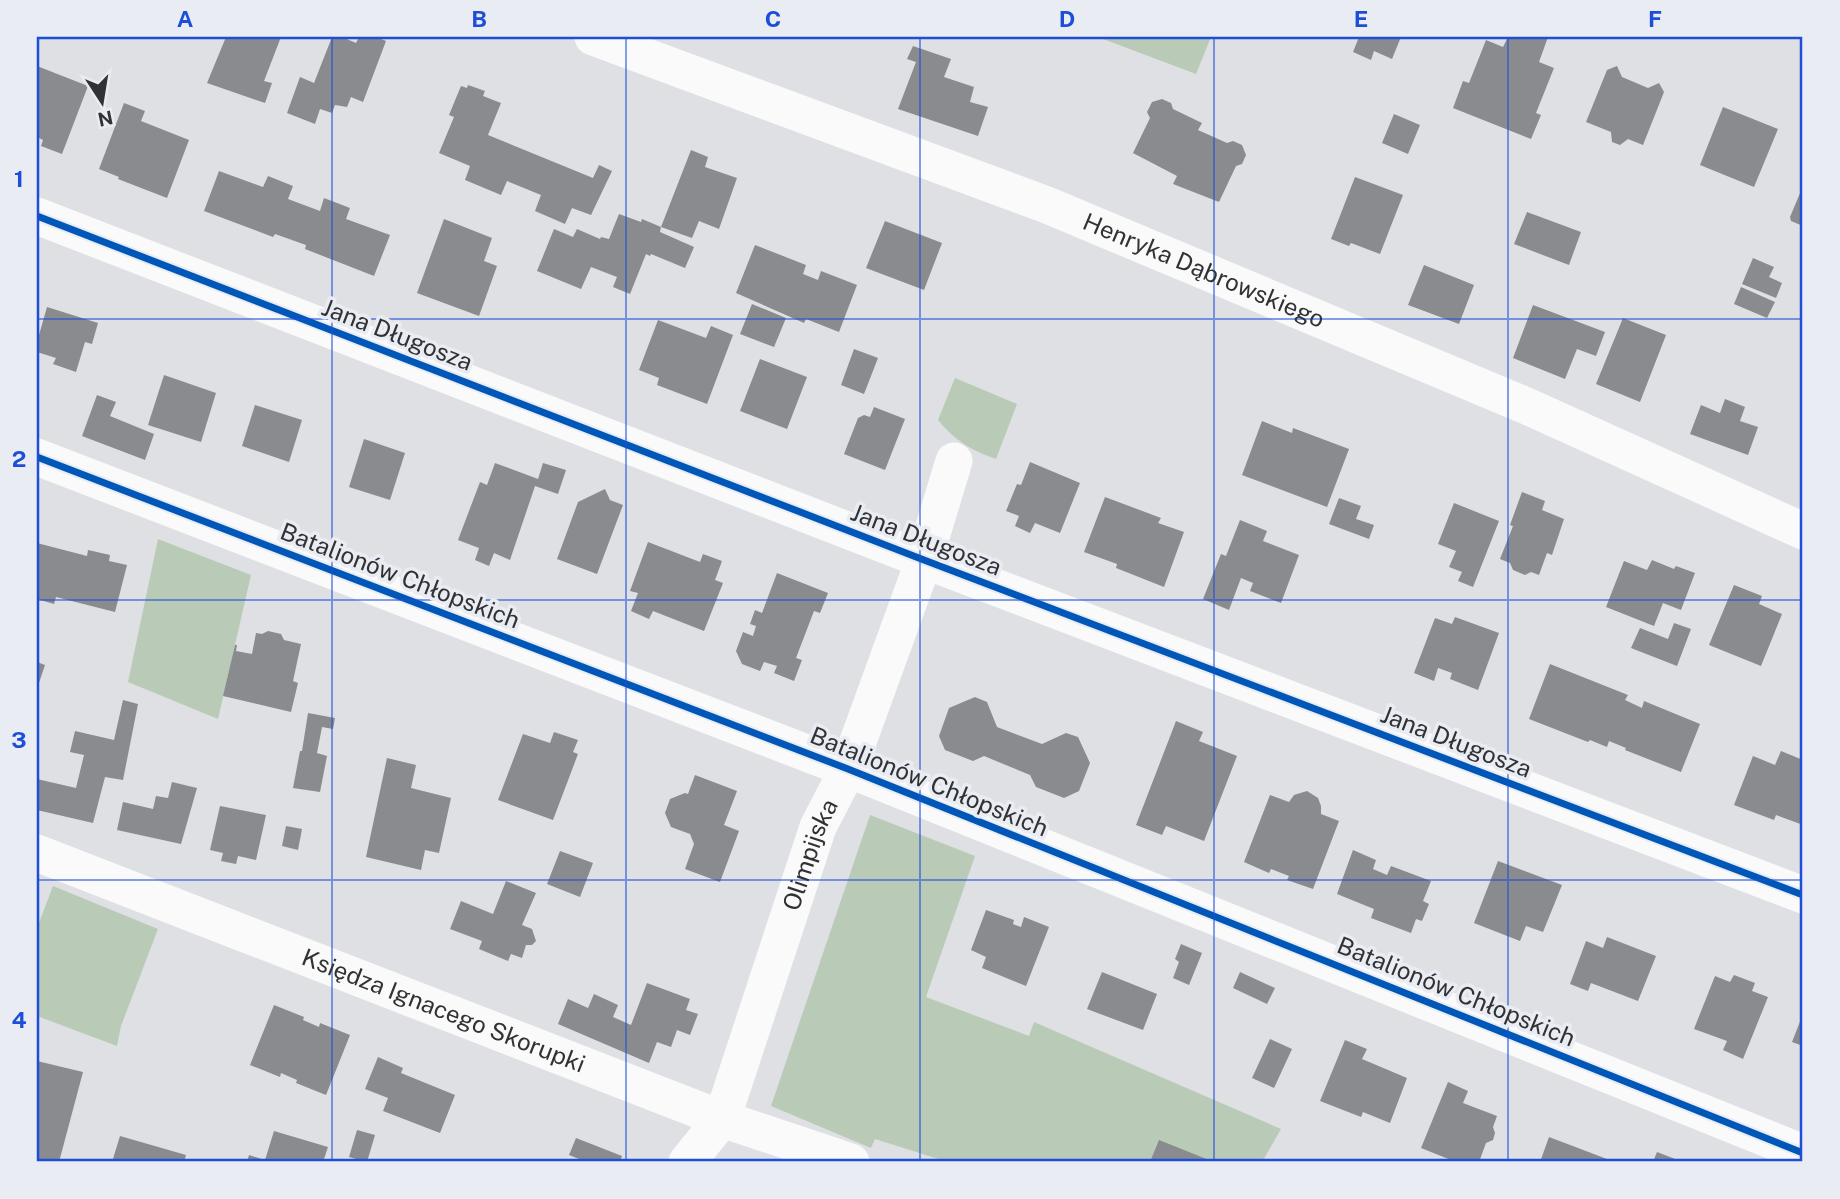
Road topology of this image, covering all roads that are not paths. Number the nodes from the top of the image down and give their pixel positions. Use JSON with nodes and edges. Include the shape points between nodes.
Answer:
{"nodes":[{"id":1,"x":593,"y":37,"type":"edge"},
{"id":2,"x":37,"y":216,"type":"edge"},
{"id":3,"x":37,"y":457,"type":"edge"},
{"id":4,"x":954,"y":461,"type":"dead end"},
{"id":5,"x":1803,"y":531,"type":"edge"},
{"id":6,"x":924,"y":560,"type":"junction"},
{"id":7,"x":848,"y":769,"type":"junction"},
{"id":8,"x":37,"y":853,"type":"edge"},
{"id":9,"x":1803,"y":895,"type":"edge"},
{"id":10,"x":723,"y":1119,"type":"junction"},
{"id":11,"x":1803,"y":1153,"type":"edge"},
{"id":12,"x":687,"y":1162,"type":"edge"},
{"id":13,"x":851,"y":1162,"type":"edge"}],
"edges":[{"from":1,"to":5,"type":"street","name":"Henryka Dąbrowskiego","via":[[1047,205],[1529,407]]},
{"from":2,"to":6,"type":"street","name":"Jana Długosza"},
{"from":3,"to":7,"type":"street","name":"Batalionów Chłopskich"},
{"from":4,"to":6,"type":"street","name":"Olimpijska"},
{"from":6,"to":7,"type":"street","name":"Olimpijska"},
{"from":6,"to":9,"type":"street","name":"Jana Długosza"},
{"from":7,"to":10,"type":"street","name":"Olimpijska","via":[[818,827]]},
{"from":7,"to":11,"type":"street","name":"Batalionów Chłopskich"},
{"from":8,"to":10,"type":"street","name":"Księdza Ignacego Skorupki"},
{"from":10,"to":12,"type":"street","name":"Olimpijska"},
{"from":10,"to":13,"type":"street","name":"Księdza Ignacego Skorupki"}]}
